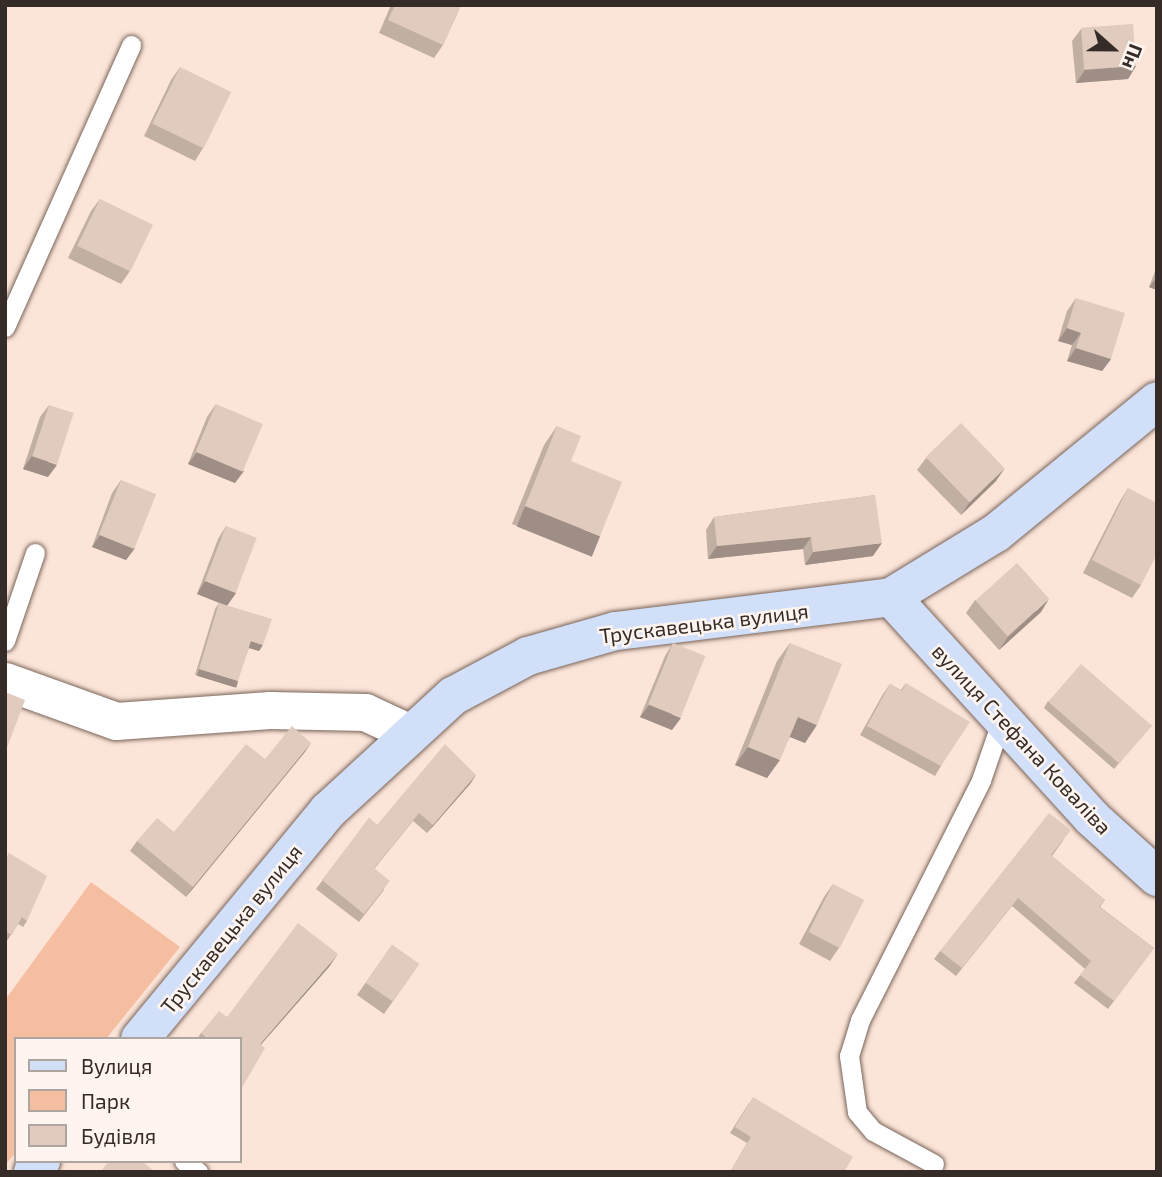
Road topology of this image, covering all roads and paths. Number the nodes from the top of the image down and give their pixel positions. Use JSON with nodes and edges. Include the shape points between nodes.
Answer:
{"nodes":[{"id":1,"x":131,"y":45,"type":"dead end"},
{"id":2,"x":5,"y":327,"type":"edge"},
{"id":3,"x":1157,"y":401,"type":"edge"},
{"id":4,"x":35,"y":553,"type":"dead end"},
{"id":5,"x":891,"y":597,"type":"junction"},
{"id":6,"x":5,"y":641,"type":"edge"},
{"id":7,"x":5,"y":681,"type":"edge"},
{"id":8,"x":1002,"y":719,"type":"junction"},
{"id":9,"x":408,"y":732,"type":"junction"},
{"id":10,"x":1157,"y":877,"type":"edge"},
{"id":11,"x":143,"y":1037,"type":"edge"},
{"id":12,"x":934,"y":1164,"type":"dead end"}],
"edges":[{"from":1,"to":2,"type":"lane"},
{"from":3,"to":5,"type":"main road","name":"Трускавецька вулиця","via":[[996,533]]},
{"from":4,"to":6,"type":"lane"},
{"from":5,"to":8,"type":"main road","name":"вулиця Стефана Коваліва"},
{"from":5,"to":9,"type":"main road","name":"Трускавецька вулиця","via":[[574,641],[491,674]]},
{"from":7,"to":9,"type":"street","via":[[116,721],[270,710],[365,712]]},
{"from":8,"to":10,"type":"main road","name":"вулиця Стефана Коваліва"},
{"from":8,"to":12,"type":"lane","via":[[981,780],[860,1020],[849,1056],[857,1112],[873,1131]]},
{"from":9,"to":11,"type":"main road","name":"Трускавецька вулиця","via":[[328,811]]}]}
